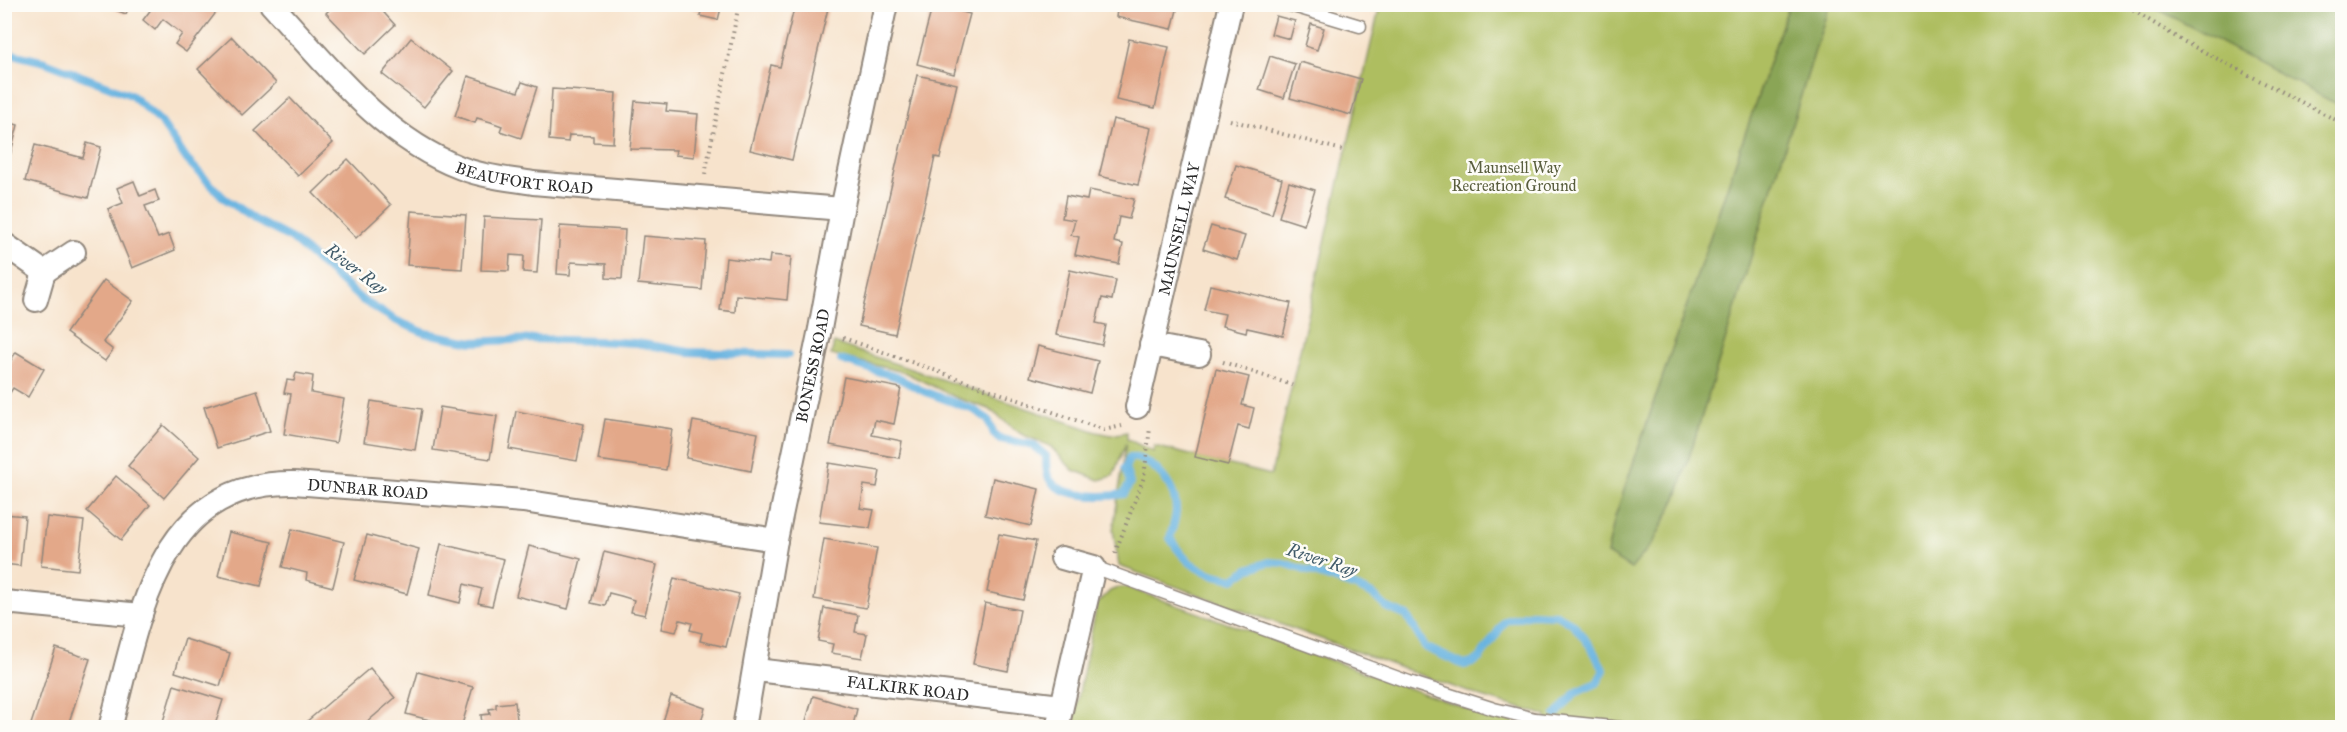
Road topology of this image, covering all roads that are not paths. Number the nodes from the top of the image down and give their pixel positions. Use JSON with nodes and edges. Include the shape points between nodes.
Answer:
{"nodes":[{"id":1,"x":271,"y":4,"type":"edge"},
{"id":2,"x":886,"y":4,"type":"edge"},
{"id":3,"x":1232,"y":4,"type":"edge"},
{"id":4,"x":1287,"y":4,"type":"edge"},
{"id":5,"x":1360,"y":26,"type":"dead end"},
{"id":6,"x":842,"y":209,"type":"junction"},
{"id":7,"x":4,"y":244,"type":"edge"},
{"id":8,"x":74,"y":252,"type":"dead end"},
{"id":9,"x":44,"y":272,"type":"junction"},
{"id":10,"x":36,"y":300,"type":"dead end"},
{"id":11,"x":1152,"y":345,"type":"junction"},
{"id":12,"x":1199,"y":354,"type":"road end"},
{"id":13,"x":1137,"y":408,"type":"road end"},
{"id":14,"x":776,"y":540,"type":"junction"},
{"id":15,"x":1062,"y":558,"type":"dead end"},
{"id":16,"x":1101,"y":568,"type":"junction"},
{"id":17,"x":4,"y":602,"type":"edge"},
{"id":18,"x":141,"y":615,"type":"junction"},
{"id":19,"x":756,"y":670,"type":"junction"},
{"id":20,"x":1059,"y":717,"type":"edge"},
{"id":21,"x":110,"y":728,"type":"edge"},
{"id":22,"x":744,"y":728,"type":"edge"},
{"id":23,"x":1621,"y":728,"type":"edge"}],
"edges":[{"from":1,"to":6,"type":"street","name":"BEAUFORT ROAD","via":[[365,106],[402,136],[461,168],[533,183]]},
{"from":2,"to":6,"type":"street","name":"BONESS ROAD"},
{"from":3,"to":11,"type":"street","name":"MAUNSELL WAY"},
{"from":4,"to":5,"type":"lane"},
{"from":6,"to":14,"type":"street","name":"BONESS ROAD"},
{"from":7,"to":9,"type":"street"},
{"from":8,"to":9,"type":"street"},
{"from":9,"to":10,"type":"street"},
{"from":11,"to":12,"type":"street"},
{"from":11,"to":13,"type":"street","name":"MAUNSELL WAY"},
{"from":14,"to":18,"type":"street","name":"DUNBAR ROAD","via":[[523,501],[270,482],[227,495],[186,525],[170,546]]},
{"from":14,"to":19,"type":"street","name":"BONESS ROAD"},
{"from":15,"to":16,"type":"street"},
{"from":16,"to":20,"type":"street","name":"FALKIRK ROAD"},
{"from":16,"to":23,"type":"lane","via":[[1476,704],[1535,719]]},
{"from":17,"to":18,"type":"street"},
{"from":18,"to":21,"type":"street","name":"DUNBAR ROAD"},
{"from":19,"to":20,"type":"street","name":"FALKIRK ROAD"},
{"from":19,"to":22,"type":"street","name":"BONESS ROAD"}]}
